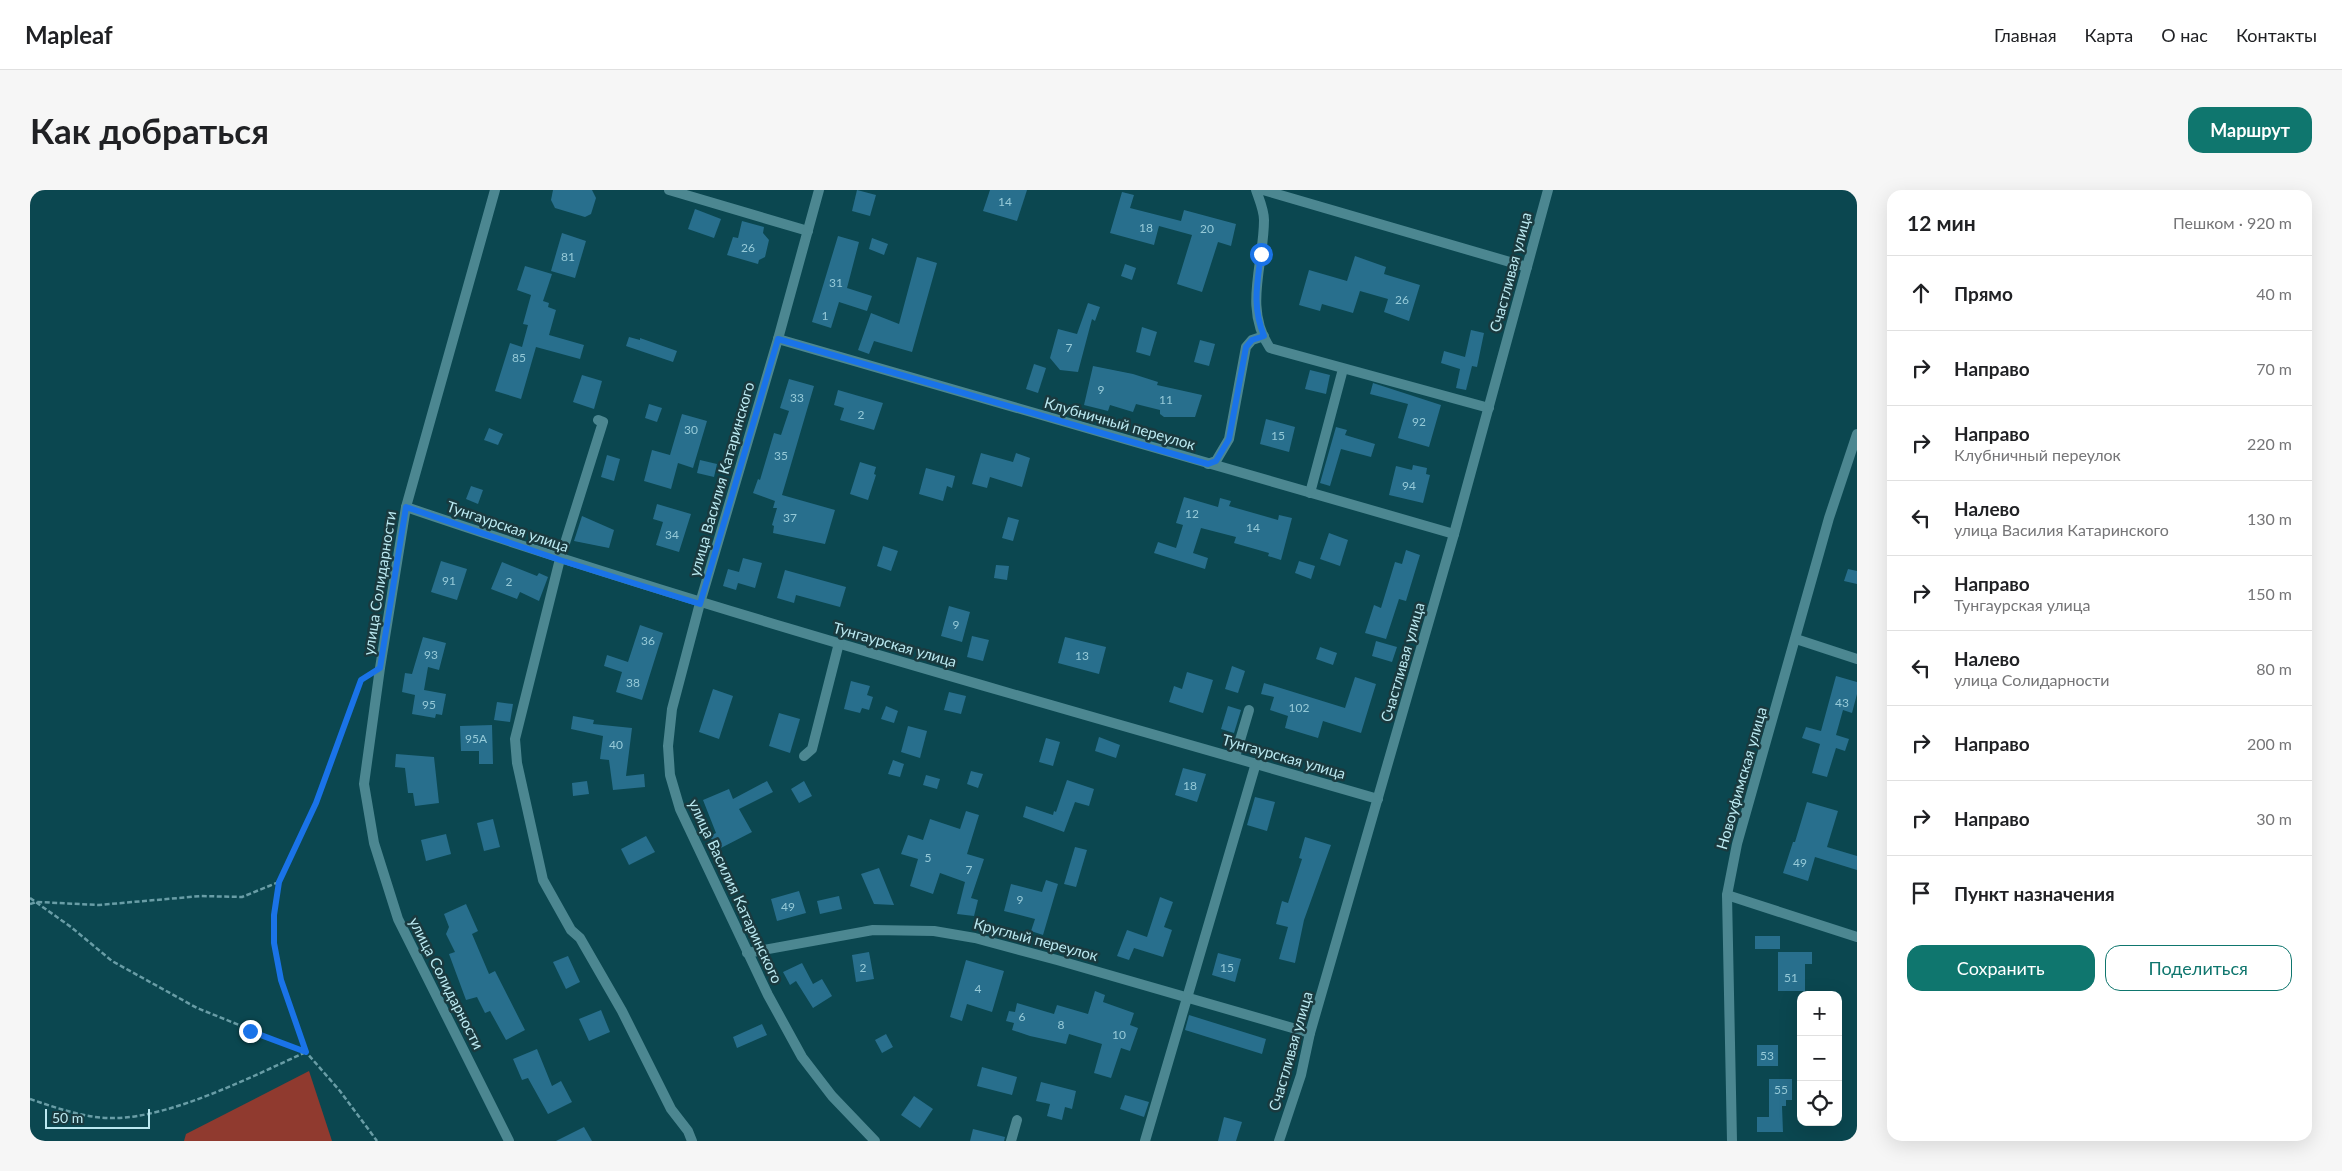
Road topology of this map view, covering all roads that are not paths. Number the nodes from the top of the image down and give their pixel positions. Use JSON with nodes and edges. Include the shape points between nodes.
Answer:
{"nodes":[{"id":1,"x":495,"y":190,"type":"edge"},
{"id":2,"x":669,"y":190,"type":"edge"},
{"id":3,"x":819,"y":190,"type":"edge"},
{"id":4,"x":1256,"y":190,"type":"edge"},
{"id":5,"x":1263,"y":190,"type":"edge"},
{"id":6,"x":1548,"y":190,"type":"edge"},
{"id":7,"x":808,"y":232,"type":"junction"},
{"id":8,"x":1527,"y":267,"type":"junction"},
{"id":9,"x":1264,"y":336,"type":"junction"},
{"id":10,"x":778,"y":339,"type":"junction"},
{"id":11,"x":1342,"y":368,"type":"junction"},
{"id":12,"x":1489,"y":408,"type":"junction"},
{"id":13,"x":598,"y":420,"type":"dead end"},
{"id":14,"x":1857,"y":434,"type":"edge"},
{"id":15,"x":1208,"y":464,"type":"junction"},
{"id":16,"x":1310,"y":493,"type":"junction"},
{"id":17,"x":406,"y":507,"type":"junction"},
{"id":18,"x":1454,"y":534,"type":"junction"},
{"id":19,"x":560,"y":560,"type":"junction"},
{"id":20,"x":700,"y":604,"type":"junction"},
{"id":21,"x":1796,"y":639,"type":"junction"},
{"id":22,"x":839,"y":644,"type":"junction"},
{"id":23,"x":1857,"y":658,"type":"edge"},
{"id":24,"x":1248,"y":710,"type":"dead end"},
{"id":25,"x":804,"y":756,"type":"dead end"},
{"id":26,"x":1236,"y":757,"type":"junction"},
{"id":27,"x":1256,"y":763,"type":"junction"},
{"id":28,"x":1378,"y":799,"type":"junction"},
{"id":29,"x":1727,"y":895,"type":"junction"},
{"id":30,"x":1857,"y":937,"type":"edge"},
{"id":31,"x":747,"y":952,"type":"junction"},
{"id":32,"x":1186,"y":997,"type":"junction"},
{"id":33,"x":1310,"y":1033,"type":"junction"},
{"id":34,"x":1017,"y":1120,"type":"dead end"},
{"id":35,"x":509,"y":1141,"type":"edge"},
{"id":36,"x":692,"y":1141,"type":"edge"},
{"id":37,"x":875,"y":1141,"type":"edge"},
{"id":38,"x":1011,"y":1141,"type":"edge"},
{"id":39,"x":1145,"y":1141,"type":"edge"},
{"id":40,"x":1280,"y":1141,"type":"edge"},
{"id":41,"x":1732,"y":1141,"type":"edge"}],
"edges":[{"from":1,"to":17,"type":"street","name":"улица Солидарности"},
{"from":2,"to":7,"type":"street"},
{"from":3,"to":7,"type":"street","name":"улица Василия Катаринского"},
{"from":4,"to":9,"type":"street","via":[[1264,218],[1255,301]]},
{"from":5,"to":8,"type":"street"},
{"from":6,"to":8,"type":"street","name":"Счастливая улица"},
{"from":7,"to":10,"type":"street","name":"улица Василия Катаринского"},
{"from":8,"to":12,"type":"street","name":"Счастливая улица"},
{"from":9,"to":11,"type":"street","via":[[1270,348]]},
{"from":9,"to":15,"type":"street","via":[[1252,340],[1246,347],[1229,439],[1216,461]]},
{"from":10,"to":15,"type":"street","name":"Клубничный переулок"},
{"from":10,"to":20,"type":"street","name":"улица Василия Катаринского"},
{"from":11,"to":12,"type":"street"},
{"from":11,"to":16,"type":"street"},
{"from":12,"to":18,"type":"street","name":"Счастливая улица"},
{"from":13,"to":19,"type":"street","via":[[603,422]]},
{"from":14,"to":21,"type":"street","name":"Новоуфимская улица","via":[[1829,518]]},
{"from":15,"to":16,"type":"street","name":"Клубничный переулок"},
{"from":16,"to":18,"type":"street","name":"Клубничный переулок"},
{"from":17,"to":19,"type":"street","name":"Тунгаурская улица"},
{"from":17,"to":35,"type":"street","name":"улица Солидарности","via":[[364,784],[374,843],[398,919]]},
{"from":18,"to":28,"type":"street","name":"Счастливая улица"},
{"from":19,"to":20,"type":"street","name":"Тунгаурская улица"},
{"from":19,"to":36,"type":"street","via":[[515,739],[517,763],[543,880],[622,1011],[671,1110],[688,1130]]},
{"from":20,"to":22,"type":"street","name":"Тунгаурская улица"},
{"from":20,"to":31,"type":"street","name":"улица Василия Катаринского","via":[[672,709],[668,746],[670,775],[680,809]]},
{"from":21,"to":23,"type":"street"},
{"from":21,"to":29,"type":"street","name":"Новоуфимская улица","via":[[1737,844]]},
{"from":22,"to":25,"type":"street","via":[[812,749]]},
{"from":22,"to":26,"type":"street","name":"Тунгаурская улица"},
{"from":24,"to":26,"type":"street"},
{"from":26,"to":27,"type":"street","name":"Тунгаурская улица"},
{"from":27,"to":28,"type":"street","name":"Тунгаурская улица"},
{"from":27,"to":32,"type":"street"},
{"from":28,"to":33,"type":"street","name":"Счастливая улица"},
{"from":29,"to":30,"type":"street"},
{"from":29,"to":41,"type":"street","name":"Новоуфимская улица"},
{"from":31,"to":32,"type":"street","name":"Круглый переулок","via":[[873,930],[934,931],[975,938]]},
{"from":31,"to":37,"type":"street","name":"улица Василия Катаринского","via":[[802,1057],[832,1096]]},
{"from":32,"to":33,"type":"street","name":"Круглый переулок"},
{"from":32,"to":39,"type":"street"},
{"from":33,"to":40,"type":"street","name":"Счастливая улица"},
{"from":34,"to":38,"type":"street"}]}
